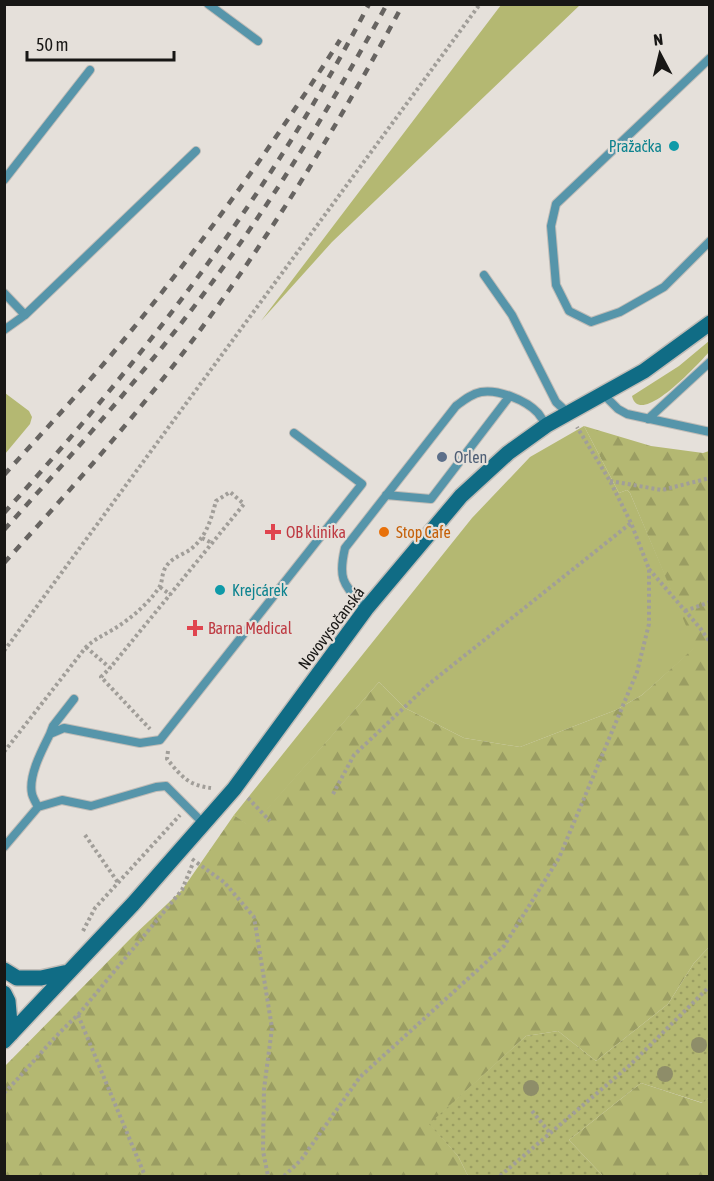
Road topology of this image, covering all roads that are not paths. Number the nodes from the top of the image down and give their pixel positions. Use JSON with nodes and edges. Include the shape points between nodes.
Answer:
{"nodes":[{"id":1,"x":208,"y":4,"type":"edge"},
{"id":2,"x":258,"y":40,"type":"dead end"},
{"id":3,"x":710,"y":58,"type":"edge"},
{"id":4,"x":90,"y":70,"type":"dead end"},
{"id":5,"x":196,"y":151,"type":"dead end"},
{"id":6,"x":4,"y":180,"type":"edge"},
{"id":7,"x":710,"y":241,"type":"edge"},
{"id":8,"x":484,"y":274,"type":"dead end"},
{"id":9,"x":4,"y":293,"type":"edge"},
{"id":10,"x":25,"y":315,"type":"junction"},
{"id":11,"x":710,"y":323,"type":"edge"},
{"id":12,"x":4,"y":330,"type":"edge"},
{"id":13,"x":709,"y":362,"type":"edge"},
{"id":14,"x":603,"y":394,"type":"junction"},
{"id":15,"x":509,"y":397,"type":"junction"},
{"id":16,"x":569,"y":414,"type":"junction"},
{"id":17,"x":648,"y":419,"type":"junction"},
{"id":18,"x":546,"y":425,"type":"junction"},
{"id":19,"x":710,"y":432,"type":"edge"},
{"id":20,"x":294,"y":433,"type":"dead end"},
{"id":21,"x":386,"y":495,"type":"junction"},
{"id":22,"x":366,"y":609,"type":"junction"},
{"id":23,"x":74,"y":699,"type":"dead end"},
{"id":24,"x":50,"y":734,"type":"junction"},
{"id":25,"x":38,"y":807,"type":"junction"},
{"id":26,"x":204,"y":823,"type":"junction"},
{"id":27,"x":4,"y":847,"type":"edge"},
{"id":28,"x":4,"y":970,"type":"edge"},
{"id":29,"x":68,"y":972,"type":"junction"},
{"id":30,"x":4,"y":993,"type":"edge"},
{"id":31,"x":7,"y":1029,"type":"edge"}],
"edges":[{"from":1,"to":2,"type":"lane"},
{"from":3,"to":7,"type":"lane","via":[[556,204],[551,226],[556,285],[569,311],[591,322],[620,312],[664,287]]},
{"from":4,"to":6,"type":"lane"},
{"from":5,"to":10,"type":"lane"},
{"from":8,"to":16,"type":"lane","via":[[512,315],[556,402]]},
{"from":9,"to":10,"type":"lane"},
{"from":10,"to":12,"type":"lane"},
{"from":11,"to":14,"type":"main road","name":"Novovysočanská","via":[[665,358]]},
{"from":13,"to":17,"type":"lane"},
{"from":14,"to":16,"type":"main road","name":"Novovysočanská"},
{"from":14,"to":17,"type":"lane","via":[[618,409]]},
{"from":15,"to":18,"type":"lane","via":[[538,413]]},
{"from":15,"to":21,"type":"lane","via":[[491,392],[468,396]]},
{"from":15,"to":21,"type":"lane","via":[[431,499]]},
{"from":16,"to":18,"type":"main road","name":"Novovysočanská"},
{"from":17,"to":19,"type":"lane"},
{"from":18,"to":22,"type":"main road","name":"Novovysočanská","via":[[461,496]]},
{"from":20,"to":24,"type":"lane","via":[[362,484],[160,740],[140,743],[64,728]]},
{"from":21,"to":22,"type":"lane","via":[[345,548],[341,566],[344,585]]},
{"from":22,"to":26,"type":"main road","name":"Novovysočanská","via":[[234,789]]},
{"from":23,"to":24,"type":"lane"},
{"from":24,"to":25,"type":"lane","via":[[34,772],[31,792]]},
{"from":25,"to":26,"type":"lane","via":[[62,800],[91,806],[166,786]]},
{"from":25,"to":27,"type":"lane"},
{"from":26,"to":29,"type":"main road","name":"Novovysočanská"},
{"from":28,"to":29,"type":"main road","via":[[17,978]]},
{"from":29,"to":31,"type":"main road","name":"Novovysočanská","via":[[29,1016]]},
{"from":30,"to":31,"type":"main road","via":[[8,1001]]}]}
